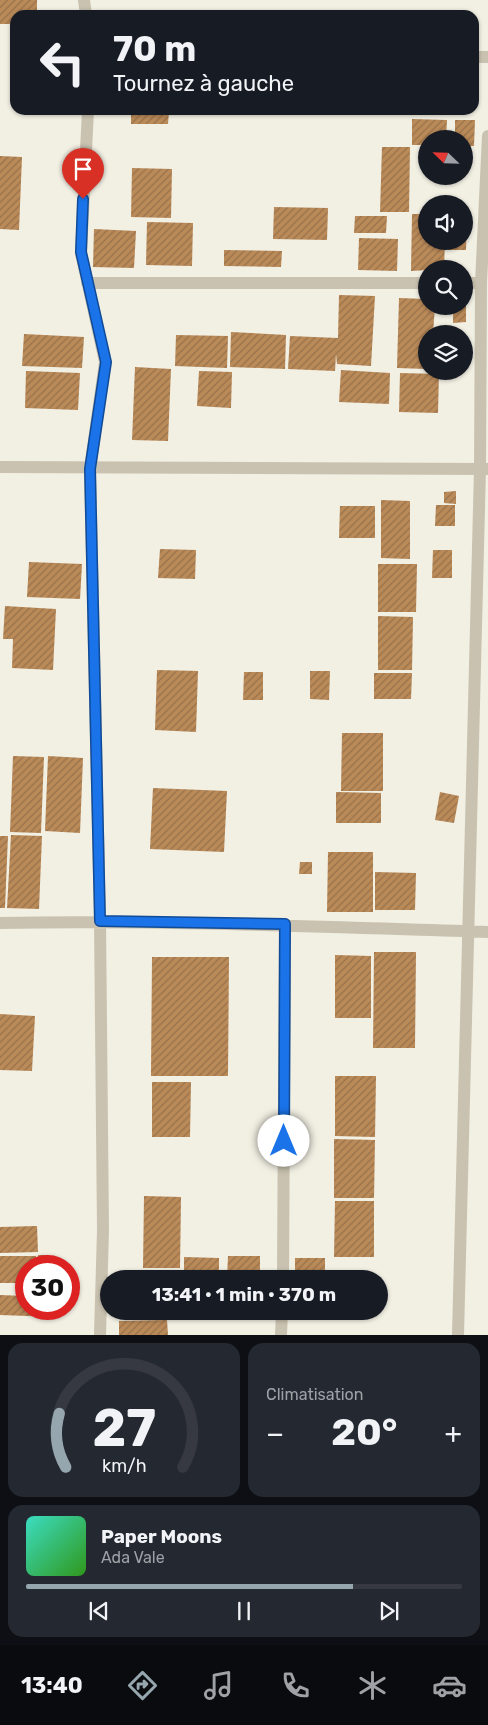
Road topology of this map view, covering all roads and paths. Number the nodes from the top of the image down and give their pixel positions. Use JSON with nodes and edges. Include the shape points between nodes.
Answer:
{"nodes":[{"id":1,"x":88,"y":115,"type":"edge"},
{"id":2,"x":488,"y":136,"type":"edge"},
{"id":3,"x":87,"y":283,"type":"junction"},
{"id":4,"x":418,"y":283,"type":"edge"},
{"id":5,"x":473,"y":283,"type":"edge"},
{"id":6,"x":481,"y":283,"type":"junction"},
{"id":7,"x":0,"y":467,"type":"edge"},
{"id":8,"x":90,"y":469,"type":"junction"},
{"id":9,"x":484,"y":469,"type":"edge"},
{"id":10,"x":100,"y":921,"type":"junction"},
{"id":11,"x":0,"y":923,"type":"edge"},
{"id":12,"x":285,"y":924,"type":"junction"},
{"id":13,"x":470,"y":931,"type":"junction"},
{"id":14,"x":488,"y":932,"type":"edge"},
{"id":15,"x":283,"y":1270,"type":"edge"},
{"id":16,"x":282,"y":1320,"type":"edge"},
{"id":17,"x":100,"y":1335,"type":"edge"},
{"id":18,"x":281,"y":1335,"type":"edge"},
{"id":19,"x":458,"y":1335,"type":"edge"}],
"edges":[{"from":1,"to":3,"type":"street","via":[[81,252]]},
{"from":2,"to":6,"type":"street"},
{"from":3,"to":4,"type":"street"},
{"from":3,"to":8,"type":"street","via":[[106,362]]},
{"from":5,"to":6,"type":"street"},
{"from":6,"to":9,"type":"street"},
{"from":7,"to":8,"type":"street"},
{"from":8,"to":9,"type":"street"},
{"from":8,"to":10,"type":"street"},
{"from":9,"to":13,"type":"street"},
{"from":10,"to":11,"type":"street"},
{"from":10,"to":12,"type":"street"},
{"from":10,"to":17,"type":"street","via":[[103,1230]]},
{"from":12,"to":13,"type":"street"},
{"from":12,"to":15,"type":"street"},
{"from":13,"to":14,"type":"street"},
{"from":13,"to":19,"type":"street"},
{"from":16,"to":18,"type":"street"}]}
